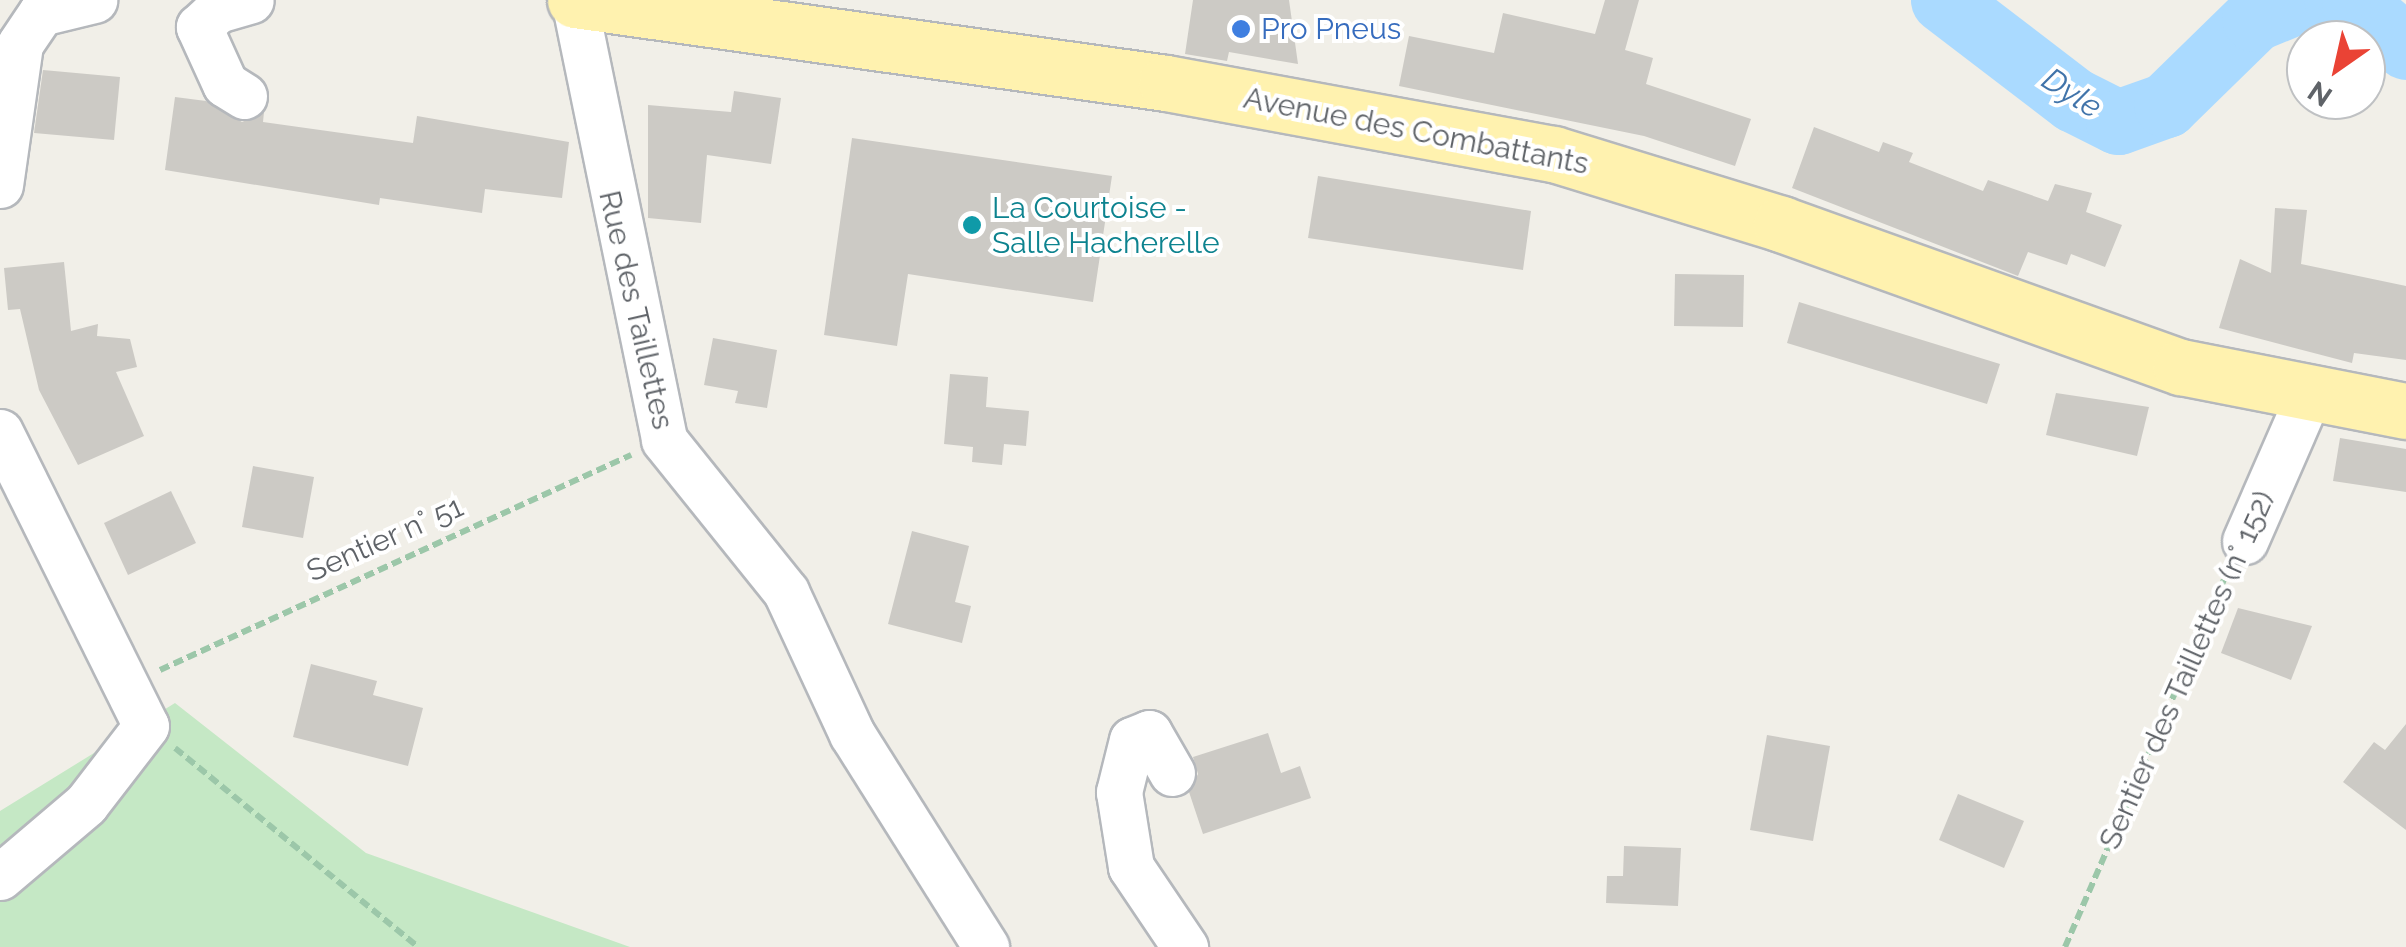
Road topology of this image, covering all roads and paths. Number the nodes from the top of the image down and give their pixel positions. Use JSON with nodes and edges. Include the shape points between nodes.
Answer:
{"nodes":[{"id":1,"x":94,"y":0,"type":"edge"},
{"id":2,"x":251,"y":0,"type":"edge"},
{"id":3,"x":575,"y":0,"type":"edge"},
{"id":4,"x":244,"y":96,"type":"dead end"},
{"id":5,"x":0,"y":185,"type":"edge"},
{"id":6,"x":2310,"y":392,"type":"junction"},
{"id":7,"x":2406,"y":410,"type":"edge"},
{"id":8,"x":0,"y":432,"type":"edge"},
{"id":9,"x":664,"y":440,"type":"junction"},
{"id":10,"x":2245,"y":541,"type":"joint"},
{"id":11,"x":137,"y":706,"type":"junction"},
{"id":12,"x":1172,"y":773,"type":"dead end"},
{"id":13,"x":0,"y":877,"type":"edge"},
{"id":14,"x":418,"y":947,"type":"edge"},
{"id":15,"x":986,"y":947,"type":"edge"},
{"id":16,"x":1185,"y":947,"type":"edge"},
{"id":17,"x":2065,"y":947,"type":"edge"}],
"edges":[{"from":1,"to":5,"type":"street","via":[[41,12],[20,44]]},
{"from":2,"to":4,"type":"street","via":[[217,10],[200,27],[224,84]]},
{"from":3,"to":6,"type":"main road","name":"Avenue des Combattants","via":[[1166,82],[1554,154],[1781,224],[2180,367]]},
{"from":3,"to":9,"type":"street","name":"Rue des Taillettes"},
{"from":6,"to":7,"type":"main road","name":"Avenue des Combattants"},
{"from":6,"to":10,"type":"street","name":"Sentier des Taillettes (n° 152)"},
{"from":8,"to":11,"type":"street","via":[[110,665]]},
{"from":9,"to":11,"type":"path","name":"Sentier n° 51","via":[[254,621]]},
{"from":9,"to":15,"type":"street","name":"Rue des Taillettes","via":[[786,592],[852,734]]},
{"from":10,"to":17,"type":"path","name":"Sentier des Taillettes (n° 152)"},
{"from":11,"to":13,"type":"street","via":[[86,804]]},
{"from":11,"to":14,"type":"path"},
{"from":12,"to":16,"type":"street","via":[[1149,733],[1132,740],[1120,792],[1131,868]]}]}
